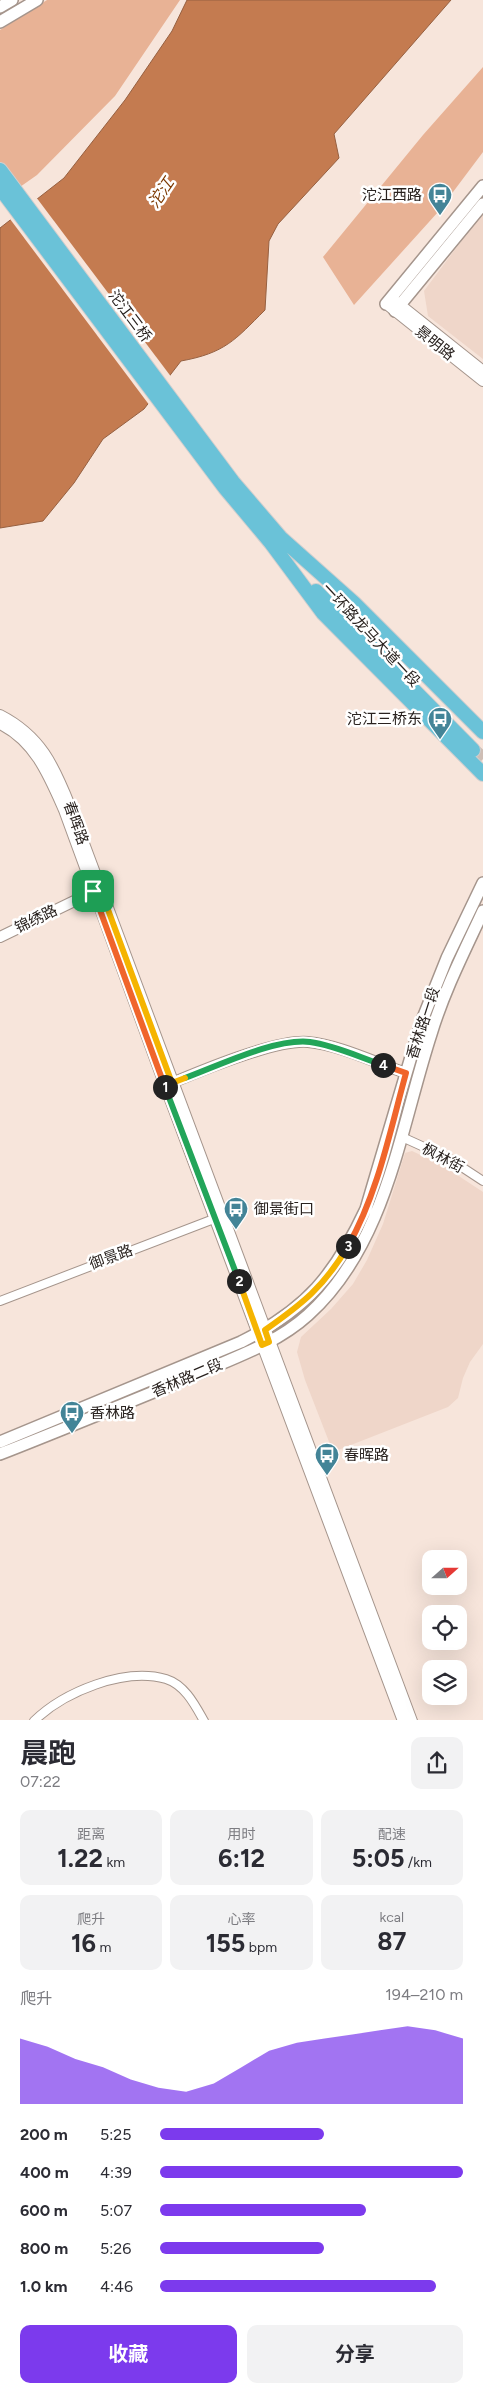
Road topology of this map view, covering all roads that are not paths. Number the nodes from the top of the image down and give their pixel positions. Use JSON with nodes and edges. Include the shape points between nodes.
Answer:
{"nodes":[{"id":1,"x":12,"y":0,"type":"edge"},
{"id":2,"x":37,"y":0,"type":"edge"},
{"id":3,"x":0,"y":7,"type":"edge"},
{"id":4,"x":0,"y":22,"type":"edge"},
{"id":5,"x":0,"y":170,"type":"edge"},
{"id":6,"x":483,"y":186,"type":"edge"},
{"id":7,"x":0,"y":188,"type":"edge"},
{"id":8,"x":483,"y":204,"type":"edge"},
{"id":9,"x":393,"y":304,"type":"junction"},
{"id":10,"x":483,"y":371,"type":"edge"},
{"id":11,"x":483,"y":381,"type":"edge"},
{"id":12,"x":229,"y":485,"type":"junction"},
{"id":13,"x":276,"y":541,"type":"junction"},
{"id":14,"x":0,"y":715,"type":"edge"},
{"id":15,"x":0,"y":724,"type":"edge"},
{"id":16,"x":479,"y":742,"type":"edge"},
{"id":17,"x":35,"y":746,"type":"junction"},
{"id":18,"x":481,"y":770,"type":"edge"},
{"id":19,"x":483,"y":883,"type":"edge"},
{"id":20,"x":97,"y":890,"type":"junction"},
{"id":21,"x":483,"y":911,"type":"edge"},
{"id":22,"x":0,"y":937,"type":"edge"},
{"id":23,"x":406,"y":1075,"type":"junction"},
{"id":24,"x":169,"y":1086,"type":"junction"},
{"id":25,"x":402,"y":1137,"type":"junction"},
{"id":26,"x":483,"y":1181,"type":"edge"},
{"id":27,"x":220,"y":1217,"type":"junction"},
{"id":28,"x":0,"y":1301,"type":"edge"},
{"id":29,"x":261,"y":1332,"type":"junction"},
{"id":30,"x":266,"y":1343,"type":"junction"},
{"id":31,"x":0,"y":1442,"type":"edge"},
{"id":32,"x":0,"y":1454,"type":"edge"},
{"id":33,"x":34,"y":1720,"type":"edge"},
{"id":34,"x":204,"y":1720,"type":"edge"},
{"id":35,"x":403,"y":1720,"type":"edge"},
{"id":36,"x":412,"y":1720,"type":"edge"}],
"edges":[{"from":1,"to":3,"type":"main road"},
{"from":2,"to":4,"type":"main road"},
{"from":5,"to":12,"type":"highway","name":"沱江三桥"},
{"from":6,"to":9,"type":"main road"},
{"from":7,"to":12,"type":"highway","name":"沱江三桥"},
{"from":8,"to":9,"type":"main road"},
{"from":9,"to":10,"type":"street","name":"景明路"},
{"from":9,"to":11,"type":"street","name":"景明路"},
{"from":12,"to":13,"type":"highway","name":"一环路龙马大道一段"},
{"from":13,"to":16,"type":"highway"},
{"from":13,"to":16,"type":"highway","name":"一环路龙马大道一段","via":[[354,603]]},
{"from":13,"to":18,"type":"highway","name":"一环路龙马大道一段","via":[[323,613]]},
{"from":14,"to":17,"type":"street","via":[[16,724]]},
{"from":15,"to":17,"type":"street"},
{"from":17,"to":20,"type":"street","name":"春晖路","via":[[46,755],[62,786]]},
{"from":19,"to":23,"type":"main road","name":"香林路一段","via":[[432,990]]},
{"from":20,"to":22,"type":"street","name":"锦绣路"},
{"from":20,"to":24,"type":"street","name":"春晖路"},
{"from":21,"to":25,"type":"main road","name":"香林路一段","via":[[446,988]]},
{"from":23,"to":24,"type":"street","via":[[322,1044],[296,1042],[273,1046]]},
{"from":23,"to":29,"type":"main road","name":"香林路一段","via":[[377,1176],[353,1237],[321,1286],[297,1308]]},
{"from":24,"to":27,"type":"street","name":"春晖路"},
{"from":25,"to":26,"type":"street","name":"枫林街","via":[[448,1158]]},
{"from":25,"to":30,"type":"main road","name":"香林路一段","via":[[371,1225],[351,1266],[307,1316]]},
{"from":27,"to":28,"type":"street","name":"御景路"},
{"from":27,"to":29,"type":"street","name":"春晖路"},
{"from":29,"to":30,"type":"street","name":"春晖路"},
{"from":29,"to":31,"type":"main road","name":"香林路二段"},
{"from":30,"to":32,"type":"main road","name":"香林路二段"},
{"from":30,"to":35,"type":"street","name":"春晖路"},
{"from":30,"to":36,"type":"street","name":"春晖路"},
{"from":33,"to":34,"type":"street","via":[[79,1690],[134,1676],[166,1679],[183,1689]]}]}
